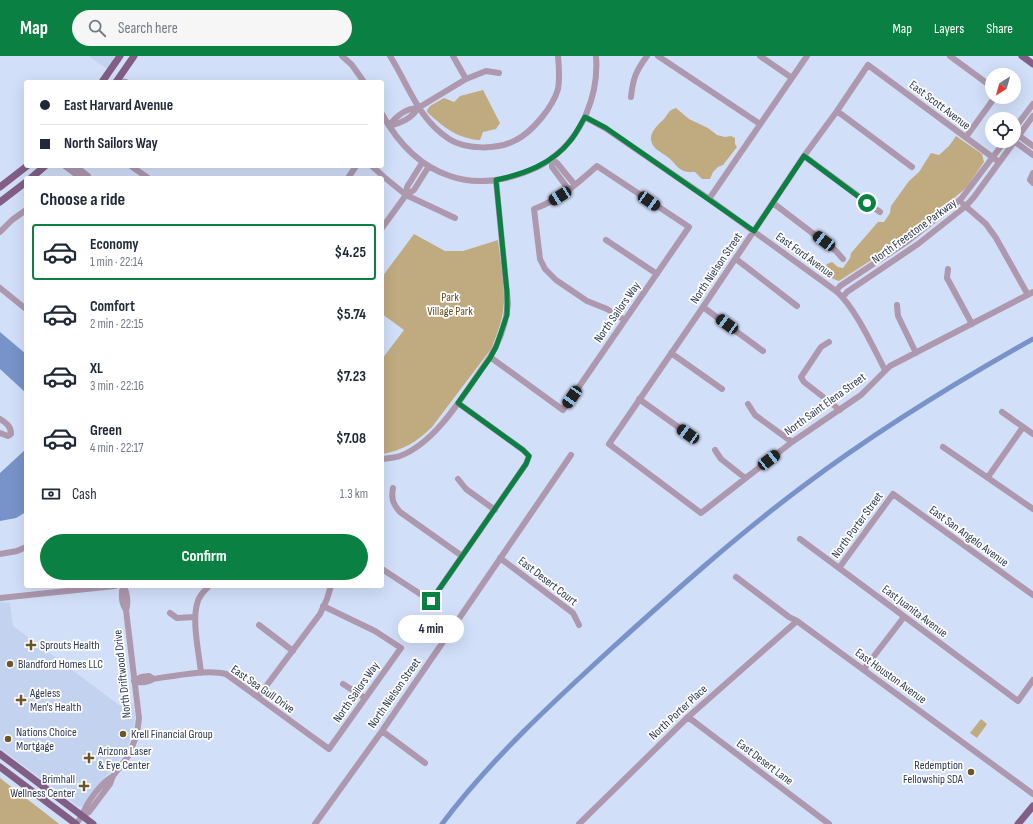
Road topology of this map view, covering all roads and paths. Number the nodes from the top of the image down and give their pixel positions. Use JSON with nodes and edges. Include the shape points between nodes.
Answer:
{"nodes":[{"id":1,"x":120,"y":56,"type":"edge"},
{"id":2,"x":134,"y":56,"type":"edge"},
{"id":3,"x":342,"y":56,"type":"edge"},
{"id":4,"x":390,"y":56,"type":"edge"},
{"id":5,"x":453,"y":56,"type":"edge"},
{"id":6,"x":558,"y":56,"type":"edge"},
{"id":7,"x":596,"y":56,"type":"edge"},
{"id":8,"x":647,"y":56,"type":"edge"},
{"id":9,"x":658,"y":56,"type":"edge"},
{"id":10,"x":760,"y":56,"type":"edge"},
{"id":11,"x":807,"y":56,"type":"edge"},
{"id":12,"x":950,"y":56,"type":"edge"},
{"id":13,"x":1022,"y":56,"type":"edge"},
{"id":14,"x":1033,"y":64,"type":"edge"},
{"id":15,"x":868,"y":65,"type":"joint"},
{"id":16,"x":499,"y":73,"type":"dead end"},
{"id":17,"x":792,"y":78,"type":"junction"},
{"id":18,"x":466,"y":79,"type":"junction"},
{"id":19,"x":103,"y":80,"type":"edge"},
{"id":20,"x":118,"y":80,"type":"edge"},
{"id":21,"x":362,"y":80,"type":"edge"},
{"id":22,"x":985,"y":82,"type":"edge"},
{"id":23,"x":631,"y":97,"type":"dead end"},
{"id":24,"x":990,"y":104,"type":"edge"},
{"id":25,"x":1033,"y":104,"type":"edge"},
{"id":26,"x":418,"y":108,"type":"junction"},
{"id":27,"x":837,"y":112,"type":"junction"},
{"id":28,"x":1033,"y":116,"type":"edge"},
{"id":29,"x":384,"y":117,"type":"edge"},
{"id":30,"x":585,"y":117,"type":"junction"},
{"id":31,"x":760,"y":124,"type":"junction"},
{"id":32,"x":1021,"y":124,"type":"edge"},
{"id":33,"x":389,"y":126,"type":"junction"},
{"id":34,"x":1021,"y":127,"type":"edge"},
{"id":35,"x":1021,"y":136,"type":"edge"},
{"id":36,"x":966,"y":137,"type":"junction"},
{"id":37,"x":1021,"y":146,"type":"edge"},
{"id":38,"x":1033,"y":146,"type":"edge"},
{"id":39,"x":1000,"y":148,"type":"edge"},
{"id":40,"x":1009,"y":148,"type":"edge"},
{"id":41,"x":1033,"y":155,"type":"edge"},
{"id":42,"x":804,"y":156,"type":"junction"},
{"id":43,"x":993,"y":157,"type":"junction"},
{"id":44,"x":552,"y":159,"type":"junction"},
{"id":45,"x":1000,"y":162,"type":"junction"},
{"id":46,"x":422,"y":163,"type":"junction"},
{"id":47,"x":429,"y":166,"type":"junction"},
{"id":48,"x":912,"y":167,"type":"dead end"},
{"id":49,"x":24,"y":168,"type":"edge"},
{"id":50,"x":43,"y":168,"type":"edge"},
{"id":51,"x":68,"y":168,"type":"edge"},
{"id":52,"x":77,"y":168,"type":"edge"},
{"id":53,"x":135,"y":168,"type":"edge"},
{"id":54,"x":374,"y":168,"type":"edge"},
{"id":55,"x":1033,"y":173,"type":"edge"},
{"id":56,"x":33,"y":176,"type":"edge"},
{"id":57,"x":78,"y":176,"type":"edge"},
{"id":58,"x":88,"y":176,"type":"edge"},
{"id":59,"x":145,"y":176,"type":"edge"},
{"id":60,"x":383,"y":176,"type":"edge"},
{"id":61,"x":384,"y":177,"type":"edge"},
{"id":62,"x":496,"y":180,"type":"junction"},
{"id":63,"x":1032,"y":182,"type":"edge"},
{"id":64,"x":24,"y":184,"type":"edge"},
{"id":65,"x":575,"y":186,"type":"junction"},
{"id":66,"x":0,"y":187,"type":"edge"},
{"id":67,"x":569,"y":190,"type":"junction"},
{"id":68,"x":406,"y":196,"type":"junction"},
{"id":69,"x":709,"y":199,"type":"junction"},
{"id":70,"x":959,"y":200,"type":"junction"},
{"id":71,"x":0,"y":202,"type":"edge"},
{"id":72,"x":773,"y":203,"type":"junction"},
{"id":73,"x":966,"y":206,"type":"junction"},
{"id":74,"x":24,"y":211,"type":"edge"},
{"id":75,"x":880,"y":212,"type":"dead end"},
{"id":76,"x":455,"y":218,"type":"dead end"},
{"id":77,"x":384,"y":225,"type":"edge"},
{"id":78,"x":754,"y":231,"type":"junction"},
{"id":79,"x":0,"y":232,"type":"edge"},
{"id":80,"x":606,"y":240,"type":"dead end"},
{"id":81,"x":736,"y":259,"type":"junction"},
{"id":82,"x":843,"y":259,"type":"dead end"},
{"id":83,"x":948,"y":269,"type":"dead end"},
{"id":84,"x":657,"y":274,"type":"junction"},
{"id":85,"x":0,"y":288,"type":"edge"},
{"id":86,"x":836,"y":291,"type":"junction"},
{"id":87,"x":1031,"y":294,"type":"edge"},
{"id":88,"x":843,"y":297,"type":"junction"},
{"id":89,"x":897,"y":305,"type":"dead end"},
{"id":90,"x":796,"y":306,"type":"dead end"},
{"id":91,"x":24,"y":307,"type":"edge"},
{"id":92,"x":703,"y":307,"type":"junction"},
{"id":93,"x":625,"y":320,"type":"junction"},
{"id":94,"x":972,"y":324,"type":"junction"},
{"id":95,"x":829,"y":342,"type":"dead end"},
{"id":96,"x":762,"y":350,"type":"dead end"},
{"id":97,"x":671,"y":353,"type":"junction"},
{"id":98,"x":916,"y":353,"type":"junction"},
{"id":99,"x":490,"y":358,"type":"junction"},
{"id":100,"x":885,"y":370,"type":"junction"},
{"id":101,"x":722,"y":389,"type":"dead end"},
{"id":102,"x":639,"y":399,"type":"junction"},
{"id":103,"x":458,"y":403,"type":"junction"},
{"id":104,"x":748,"y":404,"type":"dead end"},
{"id":105,"x":840,"y":410,"type":"junction"},
{"id":106,"x":1002,"y":412,"type":"dead end"},
{"id":107,"x":0,"y":419,"type":"edge"},
{"id":108,"x":1023,"y":427,"type":"junction"},
{"id":109,"x":0,"y":432,"type":"edge"},
{"id":110,"x":688,"y":434,"type":"dead end"},
{"id":111,"x":1033,"y":434,"type":"edge"},
{"id":112,"x":792,"y":442,"type":"junction"},
{"id":113,"x":943,"y":447,"type":"dead end"},
{"id":114,"x":715,"y":450,"type":"dead end"},
{"id":115,"x":571,"y":454,"type":"dead end"},
{"id":116,"x":384,"y":459,"type":"edge"},
{"id":117,"x":988,"y":477,"type":"junction"},
{"id":118,"x":745,"y":478,"type":"junction"},
{"id":119,"x":458,"y":479,"type":"dead end"},
{"id":120,"x":393,"y":488,"type":"dead end"},
{"id":121,"x":893,"y":494,"type":"joint"},
{"id":122,"x":1033,"y":509,"type":"edge"},
{"id":123,"x":495,"y":510,"type":"junction"},
{"id":124,"x":701,"y":513,"type":"joint"},
{"id":125,"x":800,"y":539,"type":"dead end"},
{"id":126,"x":24,"y":548,"type":"edge"},
{"id":127,"x":0,"y":554,"type":"edge"},
{"id":128,"x":462,"y":556,"type":"junction"},
{"id":129,"x":500,"y":558,"type":"junction"},
{"id":130,"x":839,"y":568,"type":"junction"},
{"id":131,"x":384,"y":570,"type":"edge"},
{"id":132,"x":736,"y":577,"type":"dead end"},
{"id":133,"x":96,"y":588,"type":"edge"},
{"id":134,"x":124,"y":588,"type":"edge"},
{"id":135,"x":207,"y":588,"type":"edge"},
{"id":136,"x":330,"y":588,"type":"edge"},
{"id":137,"x":1033,"y":595,"type":"edge"},
{"id":138,"x":0,"y":598,"type":"edge"},
{"id":139,"x":323,"y":606,"type":"junction"},
{"id":140,"x":170,"y":613,"type":"dead end"},
{"id":141,"x":195,"y":617,"type":"junction"},
{"id":142,"x":904,"y":617,"type":"junction"},
{"id":143,"x":797,"y":621,"type":"junction"},
{"id":144,"x":259,"y":625,"type":"dead end"},
{"id":145,"x":579,"y":625,"type":"dead end"},
{"id":146,"x":293,"y":651,"type":"junction"},
{"id":147,"x":864,"y":669,"type":"junction"},
{"id":148,"x":201,"y":673,"type":"junction"},
{"id":149,"x":1033,"y":680,"type":"edge"},
{"id":150,"x":134,"y":681,"type":"junction"},
{"id":151,"x":343,"y":684,"type":"dead end"},
{"id":152,"x":258,"y":697,"type":"junction"},
{"id":153,"x":365,"y":698,"type":"junction"},
{"id":154,"x":688,"y":717,"type":"junction"},
{"id":155,"x":382,"y":731,"type":"junction"},
{"id":156,"x":329,"y":749,"type":"joint"},
{"id":157,"x":0,"y":754,"type":"edge"},
{"id":158,"x":425,"y":763,"type":"dead end"},
{"id":159,"x":0,"y":767,"type":"edge"},
{"id":160,"x":1033,"y":794,"type":"edge"},
{"id":161,"x":1033,"y":806,"type":"edge"},
{"id":162,"x":78,"y":821,"type":"edge"},
{"id":163,"x":581,"y":823,"type":"edge"},
{"id":164,"x":93,"y":824,"type":"edge"},
{"id":165,"x":316,"y":824,"type":"edge"},
{"id":166,"x":828,"y":824,"type":"edge"},
{"id":167,"x":1018,"y":824,"type":"edge"}],
"edges":[{"from":1,"to":19,"type":"main road"},
{"from":2,"to":20,"type":"main road"},
{"from":3,"to":21,"type":"street"},
{"from":4,"to":26,"type":"street"},
{"from":5,"to":18,"type":"street"},
{"from":6,"to":26,"type":"street","via":[[558,89],[549,110],[516,140],[491,148],[470,146],[450,140],[432,126]]},
{"from":7,"to":30,"type":"street","via":[[594,90]]},
{"from":8,"to":23,"type":"street","via":[[633,80]]},
{"from":9,"to":31,"type":"street"},
{"from":10,"to":17,"type":"street"},
{"from":11,"to":17,"type":"street"},
{"from":12,"to":22,"type":"street"},
{"from":13,"to":14,"type":"main road"},
{"from":15,"to":27,"type":"street","name":"North Nielson Street"},
{"from":15,"to":36,"type":"street","name":"East Scott Avenue"},
{"from":16,"to":18,"type":"street","via":[[486,71]]},
{"from":17,"to":31,"type":"street"},
{"from":18,"to":26,"type":"street"},
{"from":24,"to":36,"type":"street"},
{"from":25,"to":32,"type":"street","name":"North Freestone Parkway"},
{"from":26,"to":33,"type":"street","via":[[411,108],[394,119]]},
{"from":27,"to":42,"type":"street","name":"North Nielson Street"},
{"from":27,"to":48,"type":"street"},
{"from":28,"to":34,"type":"street","name":"North Freestone Parkway"},
{"from":29,"to":33,"type":"street"},
{"from":30,"to":44,"type":"street","via":[[570,142]]},
{"from":30,"to":69,"type":"street","name":"East Ford Avenue","via":[[606,128]]},
{"from":31,"to":69,"type":"street"},
{"from":33,"to":46,"type":"street","via":[[405,148]]},
{"from":35,"to":38,"type":"street"},
{"from":36,"to":43,"type":"street","name":"East Scott Avenue"},
{"from":37,"to":41,"type":"street"},
{"from":39,"to":43,"type":"street","name":"North Freestone Parkway"},
{"from":40,"to":45,"type":"street","name":"North Freestone Parkway"},
{"from":42,"to":72,"type":"street","name":"North Nielson Street"},
{"from":42,"to":75,"type":"street"},
{"from":43,"to":45,"type":"street","name":"East Scott Avenue"},
{"from":43,"to":70,"type":"street","name":"North Freestone Parkway"},
{"from":44,"to":62,"type":"street","via":[[519,175]]},
{"from":44,"to":65,"type":"street"},
{"from":44,"to":67,"type":"street","via":[[552,167]]},
{"from":45,"to":73,"type":"street","name":"North Freestone Parkway"},
{"from":46,"to":47,"type":"street"},
{"from":46,"to":68,"type":"street","via":[[407,187]]},
{"from":47,"to":62,"type":"street","via":[[465,180]]},
{"from":47,"to":68,"type":"street","via":[[414,190]]},
{"from":49,"to":66,"type":"main road"},
{"from":50,"to":56,"type":"main road"},
{"from":51,"to":57,"type":"street"},
{"from":52,"to":58,"type":"street"},
{"from":53,"to":59,"type":"street"},
{"from":54,"to":60,"type":"street"},
{"from":55,"to":63,"type":"street"},
{"from":61,"to":68,"type":"street"},
{"from":62,"to":99,"type":"street","via":[[508,304],[500,338]]},
{"from":64,"to":71,"type":"main road"},
{"from":65,"to":67,"type":"street"},
{"from":65,"to":84,"type":"street","name":"North Sailors Way","via":[[597,166],[689,227]]},
{"from":67,"to":93,"type":"street","via":[[534,209],[540,259],[556,280],[587,301]]},
{"from":68,"to":76,"type":"street"},
{"from":68,"to":77,"type":"street"},
{"from":69,"to":78,"type":"street","name":"East Ford Avenue"},
{"from":70,"to":73,"type":"street"},
{"from":70,"to":86,"type":"street","name":"North Freestone Parkway","via":[[908,241]]},
{"from":72,"to":78,"type":"street","name":"North Nielson Street"},
{"from":72,"to":82,"type":"street"},
{"from":73,"to":87,"type":"street","via":[[986,224]]},
{"from":73,"to":88,"type":"street","name":"North Freestone Parkway"},
{"from":74,"to":79,"type":"street"},
{"from":78,"to":81,"type":"street","name":"North Nielson Street"},
{"from":78,"to":86,"type":"street","name":"East Ford Avenue"},
{"from":80,"to":84,"type":"street"},
{"from":81,"to":90,"type":"street"},
{"from":81,"to":92,"type":"street","name":"North Nielson Street"},
{"from":83,"to":94,"type":"street","via":[[947,278]]},
{"from":84,"to":93,"type":"street","name":"North Sailors Way"},
{"from":85,"to":91,"type":"street"},
{"from":86,"to":88,"type":"street","name":"East Ford Avenue"},
{"from":87,"to":94,"type":"street","name":"North Saint Elena Street"},
{"from":88,"to":100,"type":"street","name":"East Ford Avenue"},
{"from":89,"to":98,"type":"street","via":[[898,316]]},
{"from":92,"to":96,"type":"street"},
{"from":92,"to":97,"type":"street","name":"North Nielson Street"},
{"from":93,"to":99,"type":"street","name":"North Sailors Way","via":[[563,410]]},
{"from":94,"to":98,"type":"street","name":"North Saint Elena Street"},
{"from":95,"to":105,"type":"street","via":[[821,347],[801,377]]},
{"from":97,"to":101,"type":"street"},
{"from":97,"to":102,"type":"street","name":"North Nielson Street"},
{"from":98,"to":100,"type":"street","name":"North Saint Elena Street"},
{"from":99,"to":103,"type":"street"},
{"from":100,"to":105,"type":"street","name":"North Saint Elena Street","via":[[861,395]]},
{"from":102,"to":110,"type":"street"},
{"from":102,"to":124,"type":"street","name":"North Nielson Street","via":[[609,444]]},
{"from":103,"to":116,"type":"street","via":[[435,432],[419,446],[400,456]]},
{"from":103,"to":123,"type":"street","via":[[529,456]]},
{"from":104,"to":112,"type":"street","via":[[755,415]]},
{"from":105,"to":112,"type":"street","name":"North Saint Elena Street"},
{"from":106,"to":108,"type":"street"},
{"from":107,"to":109,"type":"street","via":[[8,424],[11,434],[8,436]]},
{"from":108,"to":111,"type":"street"},
{"from":108,"to":117,"type":"street"},
{"from":112,"to":118,"type":"street","name":"North Saint Elena Street"},
{"from":113,"to":117,"type":"street"},
{"from":114,"to":118,"type":"street"},
{"from":115,"to":129,"type":"street","name":"North Nielson Street"},
{"from":117,"to":122,"type":"street"},
{"from":118,"to":124,"type":"street","name":"North Saint Elena Street"},
{"from":119,"to":123,"type":"street","via":[[466,489]]},
{"from":120,"to":128,"type":"street","via":[[391,498],[400,512]]},
{"from":121,"to":130,"type":"street","name":"North Porter Street"},
{"from":121,"to":137,"type":"street","name":"East San Angelo Avenue"},
{"from":123,"to":128,"type":"street"},
{"from":125,"to":130,"type":"street","name":"East Juanita Avenue"},
{"from":126,"to":127,"type":"street"},
{"from":128,"to":131,"type":"street","via":[[431,601]]},
{"from":129,"to":145,"type":"street","name":"East Desert Court","via":[[573,613]]},
{"from":129,"to":155,"type":"street","name":"North Nielson Street"},
{"from":130,"to":142,"type":"street","name":"East Juanita Avenue"},
{"from":132,"to":143,"type":"street","name":"East Houston Avenue"},
{"from":133,"to":138,"type":"street"},
{"from":134,"to":150,"type":"street","name":"North Driftwood Drive"},
{"from":135,"to":141,"type":"street","via":[[197,603]]},
{"from":136,"to":139,"type":"street"},
{"from":139,"to":146,"type":"street"},
{"from":139,"to":153,"type":"street","name":"North Sailors Way","via":[[375,631],[400,648]]},
{"from":140,"to":141,"type":"street","via":[[177,618]]},
{"from":141,"to":148,"type":"street"},
{"from":142,"to":147,"type":"street"},
{"from":142,"to":149,"type":"street","name":"East Juanita Avenue","via":[[1018,701]]},
{"from":143,"to":147,"type":"street","name":"East Houston Avenue"},
{"from":143,"to":154,"type":"street","name":"North Porter Place"},
{"from":144,"to":146,"type":"street"},
{"from":146,"to":152,"type":"street"},
{"from":147,"to":160,"type":"street","name":"East Houston Avenue"},
{"from":148,"to":150,"type":"street","name":"East Sea Gull Drive","via":[[153,679],[149,676]]},
{"from":148,"to":152,"type":"street","name":"East Sea Gull Drive","via":[[226,674]]},
{"from":150,"to":162,"type":"street","name":"North Driftwood Drive","via":[[139,718],[137,734],[128,755],[93,797]]},
{"from":151,"to":153,"type":"street"},
{"from":152,"to":156,"type":"street","name":"East Sea Gull Drive"},
{"from":153,"to":156,"type":"street","name":"North Sailors Way"},
{"from":154,"to":163,"type":"street","name":"North Porter Place"},
{"from":154,"to":166,"type":"street","name":"East Desert Lane"},
{"from":155,"to":158,"type":"street"},
{"from":155,"to":165,"type":"street","name":"North Nielson Street"},
{"from":157,"to":162,"type":"main road"},
{"from":159,"to":162,"type":"main road"},
{"from":161,"to":167,"type":"main road"},
{"from":162,"to":164,"type":"main road"}]}
